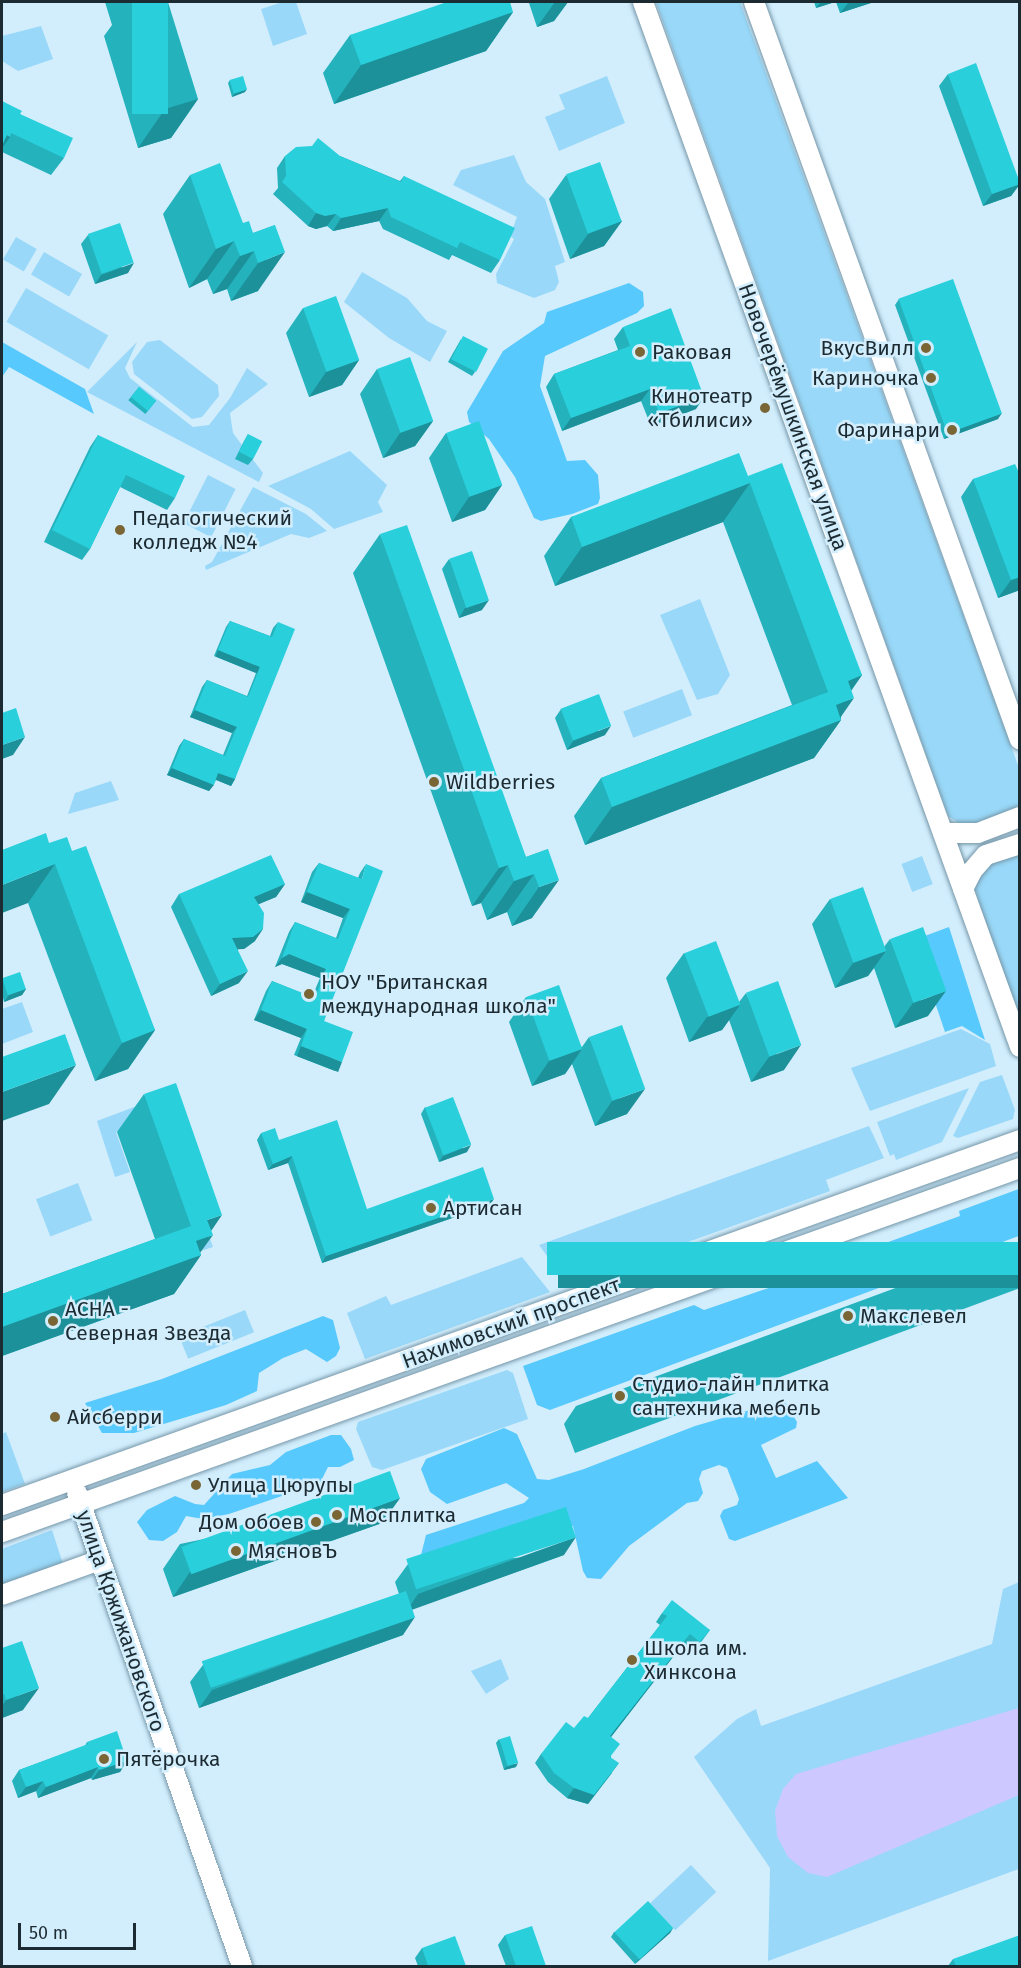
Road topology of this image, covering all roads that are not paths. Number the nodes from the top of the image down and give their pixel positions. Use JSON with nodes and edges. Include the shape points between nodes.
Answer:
{"nodes":[{"id":1,"x":643,"y":2,"type":"edge"},
{"id":2,"x":754,"y":2,"type":"edge"},
{"id":3,"x":1020,"y":740,"type":"edge"},
{"id":4,"x":1020,"y":817,"type":"edge"},
{"id":5,"x":944,"y":832,"type":"junction"},
{"id":6,"x":1020,"y":844,"type":"edge"},
{"id":7,"x":963,"y":889,"type":"junction"},
{"id":8,"x":1020,"y":1047,"type":"edge"},
{"id":9,"x":1020,"y":1140,"type":"edge"},
{"id":10,"x":1020,"y":1168,"type":"edge"},
{"id":11,"x":72,"y":1480,"type":"junction"},
{"id":12,"x":81,"y":1504,"type":"junction"},
{"id":13,"x":2,"y":1505,"type":"edge"},
{"id":14,"x":2,"y":1532,"type":"edge"},
{"id":15,"x":100,"y":1560,"type":"junction"},
{"id":16,"x":2,"y":1595,"type":"edge"},
{"id":17,"x":242,"y":1966,"type":"edge"}],
"edges":[{"from":1,"to":5,"type":"street","name":"Новочерёмушкинская улица"},
{"from":2,"to":3,"type":"street"},
{"from":4,"to":5,"type":"street","via":[[978,833]]},
{"from":5,"to":7,"type":"street","name":"Новочерёмушкинская улица"},
{"from":6,"to":7,"type":"street","via":[[986,855],[972,870]]},
{"from":7,"to":8,"type":"street","name":"Новочерёмушкинская улица"},
{"from":9,"to":11,"type":"street","name":"Нахимовский проспект"},
{"from":10,"to":12,"type":"street","name":"Нахимовский проспект"},
{"from":11,"to":12,"type":"street","name":"улица Кржижановского"},
{"from":11,"to":13,"type":"street","name":"Нахимовский проспект"},
{"from":12,"to":14,"type":"street","name":"Нахимовский проспект"},
{"from":12,"to":15,"type":"street","name":"улица Кржижановского"},
{"from":15,"to":16,"type":"street"},
{"from":15,"to":17,"type":"street","name":"улица Кржижановского"}]}
